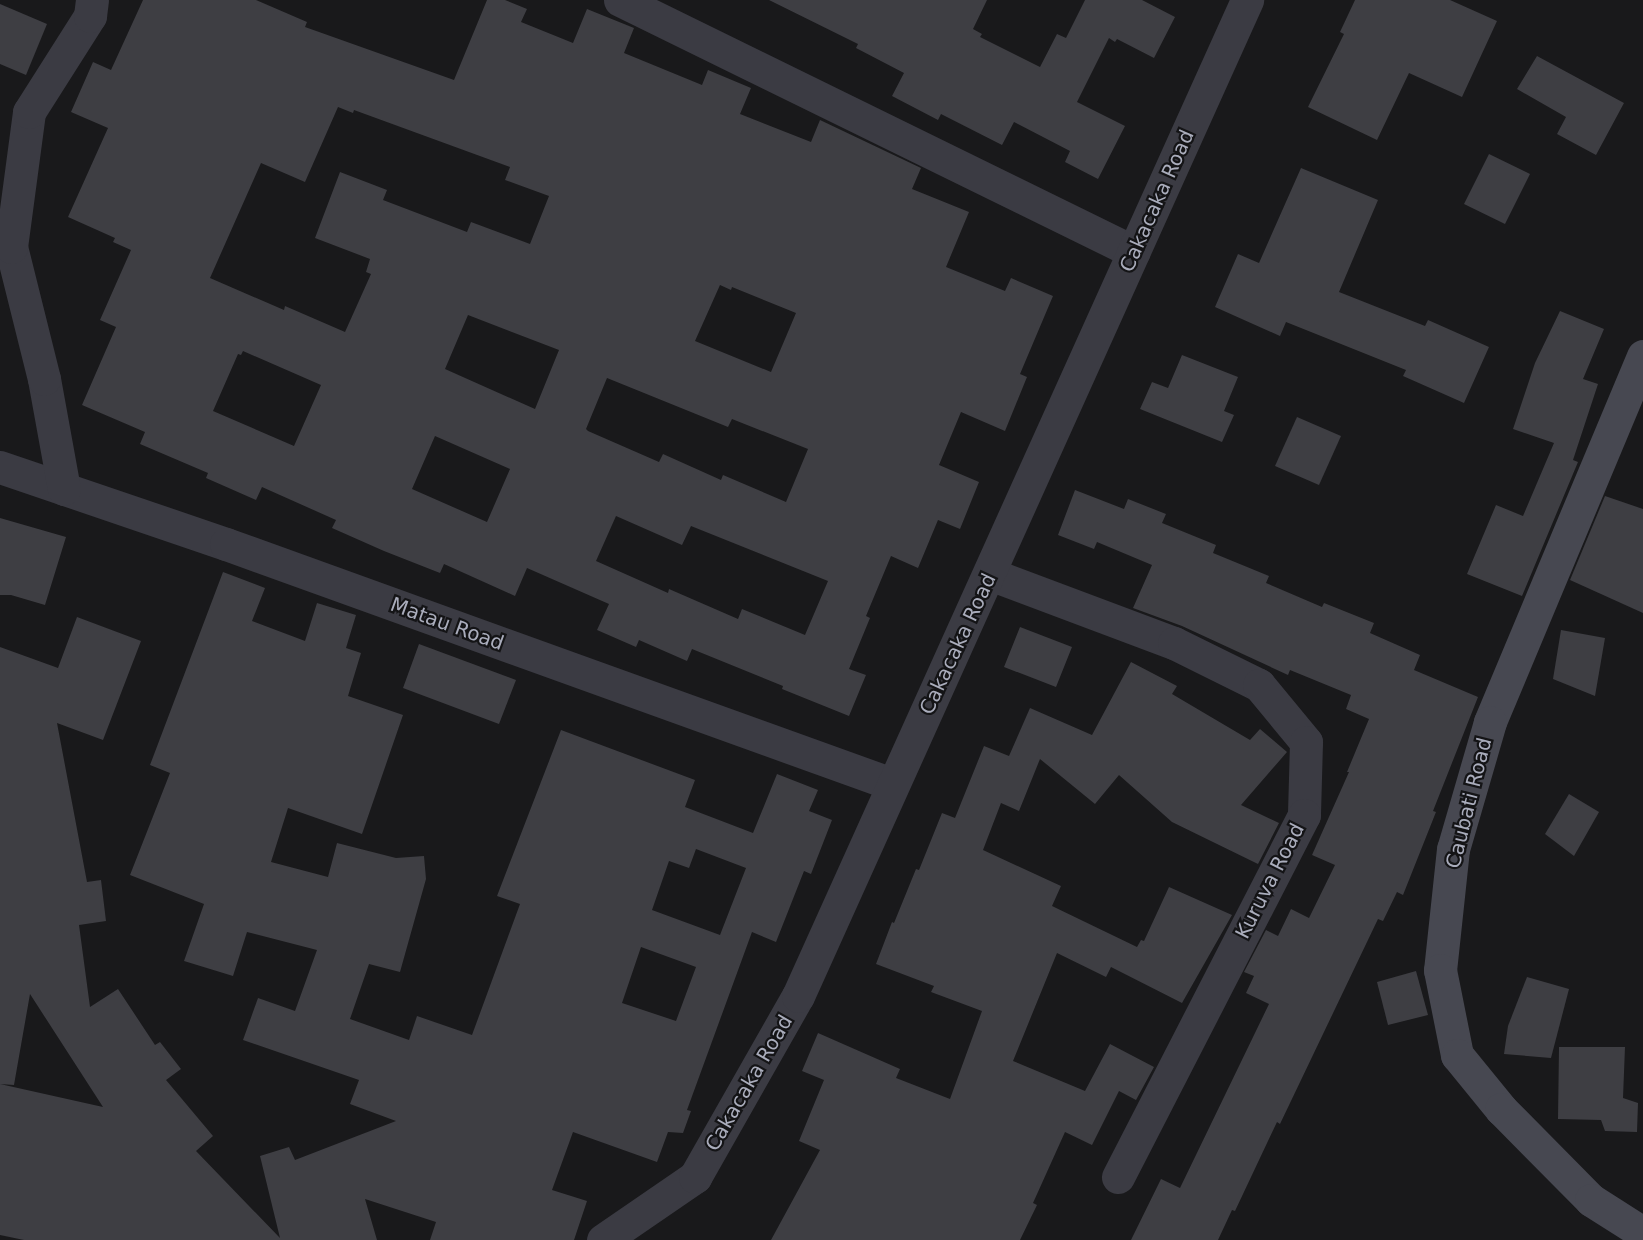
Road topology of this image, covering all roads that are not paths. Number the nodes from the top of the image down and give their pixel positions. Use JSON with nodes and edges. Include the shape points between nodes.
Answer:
{"nodes":[{"id":1,"x":92,"y":0,"type":"edge"},
{"id":2,"x":620,"y":0,"type":"edge"},
{"id":3,"x":1247,"y":0,"type":"edge"},
{"id":4,"x":1134,"y":252,"type":"junction"},
{"id":5,"x":1643,"y":356,"type":"edge"},
{"id":6,"x":0,"y":467,"type":"edge"},
{"id":7,"x":64,"y":489,"type":"junction"},
{"id":8,"x":990,"y":574,"type":"junction"},
{"id":9,"x":892,"y":784,"type":"junction"},
{"id":10,"x":1118,"y":1177,"type":"dead end"},
{"id":11,"x":1643,"y":1233,"type":"edge"},
{"id":12,"x":603,"y":1240,"type":"edge"}],
"edges":[{"from":1,"to":7,"type":"street","via":[[90,16],[29,112],[11,247],[44,379]]},
{"from":2,"to":4,"type":"street"},
{"from":3,"to":4,"type":"street","name":"Cakacaka Road"},
{"from":4,"to":8,"type":"street","name":"Cakacaka Road"},
{"from":5,"to":11,"type":"street","name":"Caubati Road","via":[[1490,722],[1453,849],[1440,970],[1457,1054],[1501,1109],[1591,1200]]},
{"from":6,"to":7,"type":"street","name":"Matau Road"},
{"from":7,"to":9,"type":"street","name":"Matau Road"},
{"from":8,"to":9,"type":"street","name":"Cakacaka Road"},
{"from":8,"to":10,"type":"street","name":"Kuruva Road","via":[[1174,643],[1259,685],[1306,742],[1304,815]]},
{"from":9,"to":12,"type":"street","name":"Cakacaka Road","via":[[798,996],[695,1177]]}]}
